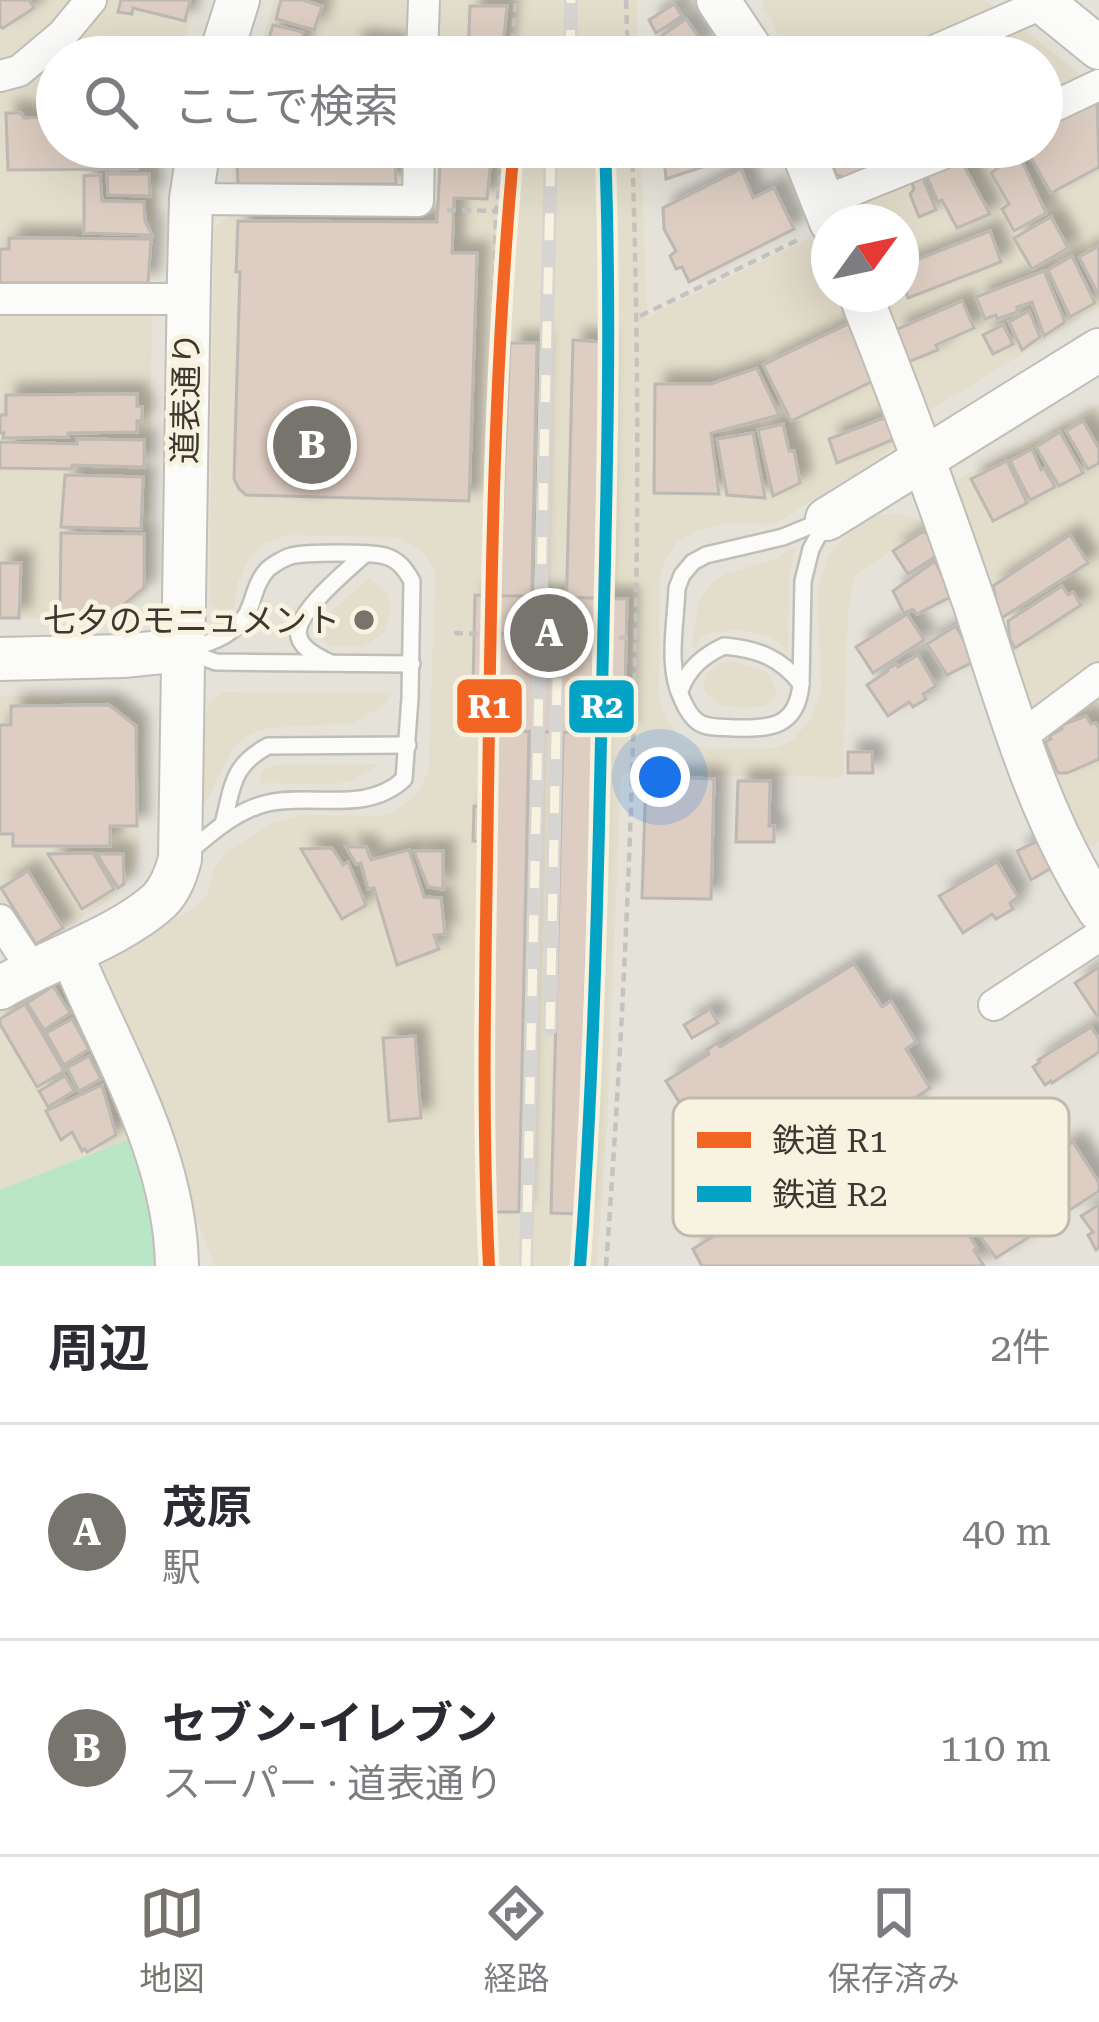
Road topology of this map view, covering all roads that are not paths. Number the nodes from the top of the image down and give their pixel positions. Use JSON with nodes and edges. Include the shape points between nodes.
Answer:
{"nodes":[{"id":1,"x":91,"y":0,"type":"edge"},
{"id":2,"x":238,"y":0,"type":"edge"},
{"id":3,"x":424,"y":0,"type":"edge"},
{"id":4,"x":718,"y":0,"type":"edge"},
{"id":5,"x":1044,"y":1,"type":"edge"},
{"id":6,"x":61,"y":36,"type":"edge"},
{"id":7,"x":227,"y":36,"type":"edge"},
{"id":8,"x":423,"y":36,"type":"edge"},
{"id":9,"x":742,"y":36,"type":"edge"},
{"id":10,"x":966,"y":36,"type":"edge"},
{"id":11,"x":1099,"y":48,"type":"edge"},
{"id":12,"x":36,"y":57,"type":"edge"},
{"id":13,"x":0,"y":76,"type":"edge"},
{"id":14,"x":1099,"y":85,"type":"edge"},
{"id":15,"x":1063,"y":102,"type":"edge"},
{"id":16,"x":196,"y":168,"type":"edge"},
{"id":17,"x":419,"y":168,"type":"edge"},
{"id":18,"x":807,"y":168,"type":"edge"},
{"id":19,"x":919,"y":168,"type":"edge"},
{"id":20,"x":191,"y":199,"type":"junction"},
{"id":21,"x":817,"y":204,"type":"edge"},
{"id":22,"x":851,"y":204,"type":"edge"},
{"id":23,"x":188,"y":298,"type":"junction"},
{"id":24,"x":0,"y":299,"type":"edge"},
{"id":25,"x":867,"y":312,"type":"edge"},
{"id":26,"x":1099,"y":350,"type":"edge"},
{"id":27,"x":923,"y":458,"type":"junction"},
{"id":28,"x":827,"y":519,"type":"junction"},
{"id":29,"x":364,"y":554,"type":"junction"},
{"id":30,"x":182,"y":650,"type":"junction"},
{"id":31,"x":0,"y":658,"type":"edge"},
{"id":32,"x":331,"y":663,"type":"junction"},
{"id":33,"x":412,"y":664,"type":"junction"},
{"id":34,"x":1099,"y":678,"type":"edge"},
{"id":35,"x":801,"y":683,"type":"junction"},
{"id":36,"x":679,"y":694,"type":"junction"},
{"id":37,"x":1019,"y":738,"type":"junction"},
{"id":38,"x":408,"y":745,"type":"junction"},
{"id":39,"x":223,"y":824,"type":"junction"},
{"id":40,"x":180,"y":859,"type":"junction"},
{"id":41,"x":1099,"y":910,"type":"edge"},
{"id":42,"x":0,"y":920,"type":"edge"},
{"id":43,"x":1099,"y":936,"type":"edge"},
{"id":44,"x":71,"y":953,"type":"junction"},
{"id":45,"x":16,"y":978,"type":"edge"},
{"id":46,"x":994,"y":1005,"type":"dead end"},
{"id":47,"x":177,"y":1266,"type":"edge"}],
"edges":[{"from":1,"to":6,"type":"street"},
{"from":2,"to":7,"type":"street"},
{"from":3,"to":8,"type":"street"},
{"from":4,"to":9,"type":"street"},
{"from":5,"to":10,"type":"street"},
{"from":5,"to":11,"type":"street"},
{"from":12,"to":13,"type":"street"},
{"from":14,"to":15,"type":"street"},
{"from":16,"to":20,"type":"street","name":"道表通り"},
{"from":17,"to":20,"type":"street","via":[[418,201]]},
{"from":18,"to":21,"type":"street"},
{"from":19,"to":22,"type":"street"},
{"from":20,"to":23,"type":"street","name":"道表通り"},
{"from":23,"to":24,"type":"street"},
{"from":23,"to":30,"type":"street","name":"道表通り"},
{"from":25,"to":27,"type":"street"},
{"from":26,"to":27,"type":"street"},
{"from":27,"to":28,"type":"street"},
{"from":27,"to":37,"type":"street"},
{"from":28,"to":35,"type":"lane","via":[[803,581]]},
{"from":28,"to":36,"type":"lane","via":[[706,555],[682,575]]},
{"from":29,"to":30,"type":"lane","via":[[290,556],[268,569],[242,623]]},
{"from":29,"to":32,"type":"lane","via":[[299,626],[304,645]]},
{"from":29,"to":33,"type":"lane","via":[[387,556],[412,580]]},
{"from":30,"to":31,"type":"street"},
{"from":30,"to":32,"type":"lane","via":[[216,662]]},
{"from":30,"to":40,"type":"street","name":"道表通り"},
{"from":32,"to":33,"type":"lane"},
{"from":33,"to":38,"type":"lane"},
{"from":34,"to":37,"type":"street"},
{"from":35,"to":36,"type":"lane","via":[[763,652],[724,646],[693,666]]},
{"from":35,"to":36,"type":"lane","via":[[793,710],[766,729],[698,722]]},
{"from":37,"to":41,"type":"street"},
{"from":38,"to":39,"type":"lane","via":[[404,779],[380,796],[261,804]]},
{"from":38,"to":39,"type":"lane","via":[[268,746],[235,776]]},
{"from":39,"to":40,"type":"lane"},
{"from":40,"to":44,"type":"street","via":[[161,899]]},
{"from":42,"to":45,"type":"street"},
{"from":43,"to":46,"type":"street"},
{"from":44,"to":45,"type":"street"},
{"from":44,"to":47,"type":"street","via":[[163,1166]]}]}
